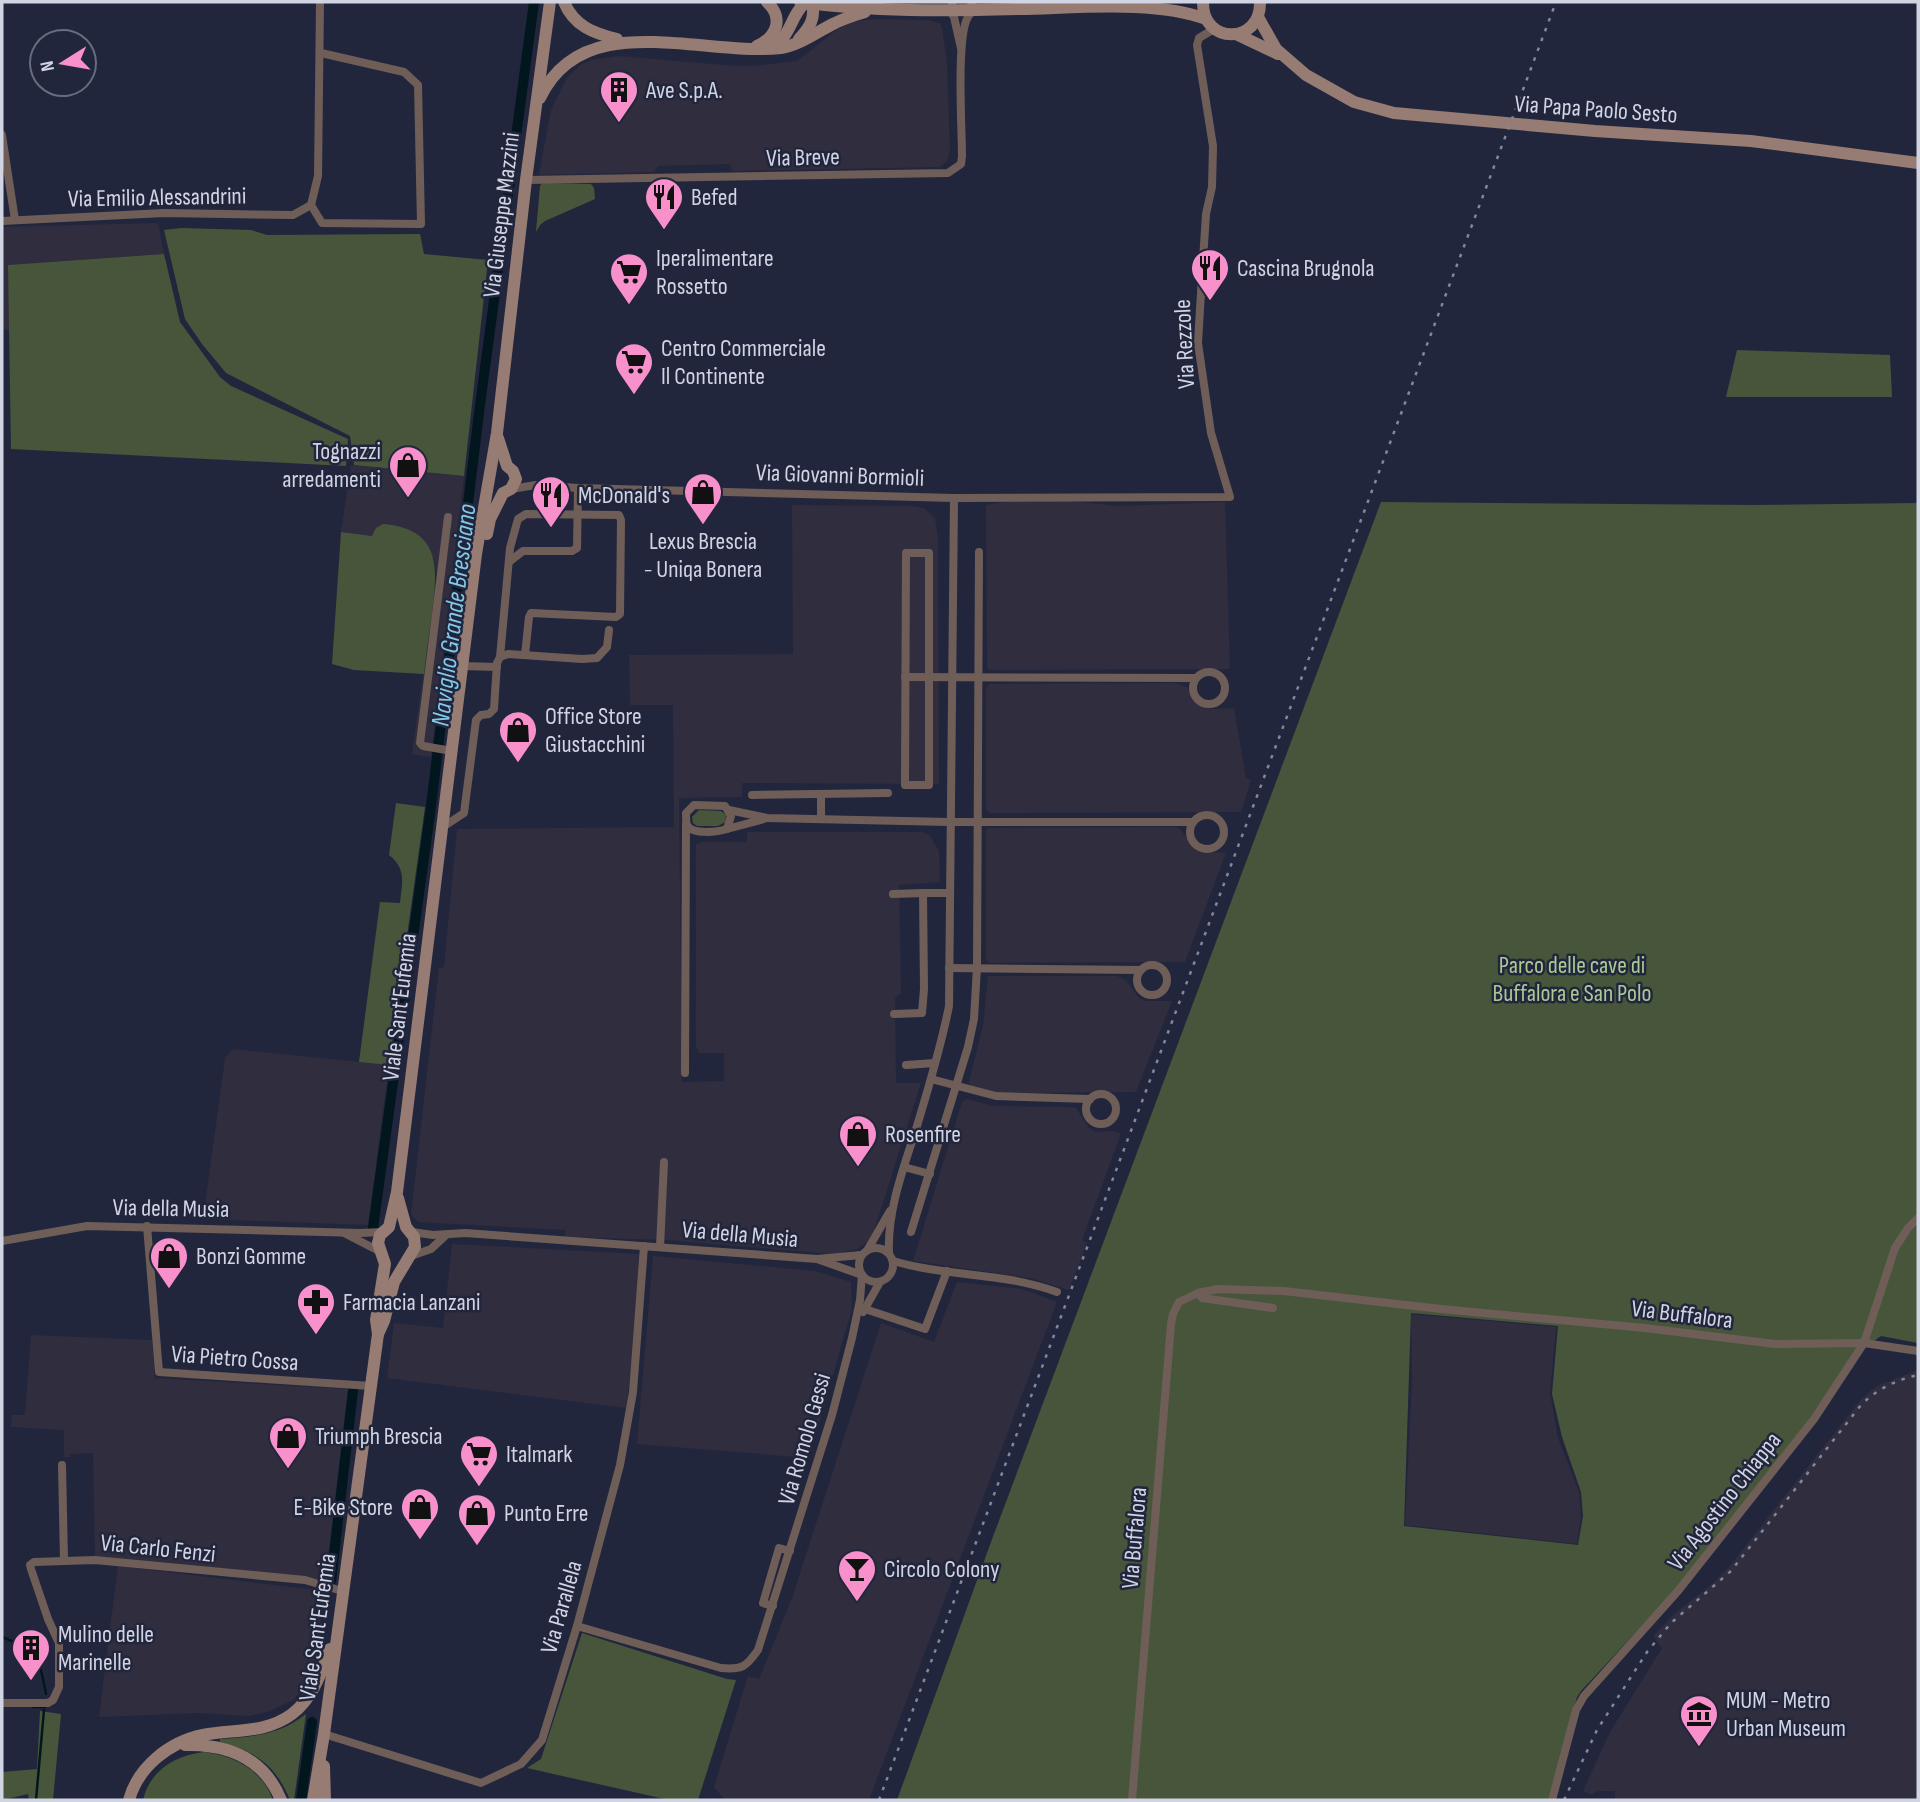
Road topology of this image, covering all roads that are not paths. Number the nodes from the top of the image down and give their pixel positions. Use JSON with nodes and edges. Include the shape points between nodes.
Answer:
{"nodes":[{"id":1,"x":320,"y":2,"type":"edge"},
{"id":2,"x":550,"y":2,"type":"edge"},
{"id":3,"x":564,"y":2,"type":"edge"},
{"id":4,"x":766,"y":2,"type":"edge"},
{"id":5,"x":1167,"y":2,"type":"edge"},
{"id":6,"x":1203,"y":2,"type":"edge"},
{"id":7,"x":1260,"y":2,"type":"edge"},
{"id":8,"x":805,"y":3,"type":"edge"},
{"id":9,"x":973,"y":5,"type":"edge"},
{"id":10,"x":951,"y":6,"type":"edge"},
{"id":11,"x":1151,"y":6,"type":"junction"},
{"id":12,"x":872,"y":10,"type":"junction"},
{"id":13,"x":1258,"y":17,"type":"junction"},
{"id":14,"x":1210,"y":24,"type":"junction"},
{"id":15,"x":1236,"y":34,"type":"junction"},
{"id":16,"x":627,"y":42,"type":"junction"},
{"id":17,"x":796,"y":42,"type":"junction"},
{"id":18,"x":753,"y":48,"type":"junction"},
{"id":19,"x":767,"y":48,"type":"junction"},
{"id":20,"x":961,"y":48,"type":"junction"},
{"id":21,"x":321,"y":53,"type":"junction"},
{"id":22,"x":1285,"y":57,"type":"junction"},
{"id":23,"x":535,"y":108,"type":"junction"},
{"id":24,"x":2,"y":135,"type":"edge"},
{"id":25,"x":1918,"y":163,"type":"edge"},
{"id":26,"x":526,"y":180,"type":"junction"},
{"id":27,"x":311,"y":205,"type":"junction"},
{"id":28,"x":2,"y":220,"type":"edge"},
{"id":29,"x":15,"y":220,"type":"junction"},
{"id":30,"x":497,"y":433,"type":"junction"},
{"id":31,"x":510,"y":468,"type":"junction"},
{"id":32,"x":489,"y":477,"type":"junction"},
{"id":33,"x":546,"y":485,"type":"junction"},
{"id":34,"x":578,"y":488,"type":"junction"},
{"id":35,"x":507,"y":491,"type":"junction"},
{"id":36,"x":954,"y":499,"type":"junction"},
{"id":37,"x":578,"y":514,"type":"junction"},
{"id":38,"x":448,"y":517,"type":"dead end"},
{"id":39,"x":514,"y":536,"type":"junction"},
{"id":40,"x":523,"y":551,"type":"junction"},
{"id":41,"x":979,"y":552,"type":"dead end"},
{"id":42,"x":510,"y":561,"type":"junction"},
{"id":43,"x":472,"y":599,"type":"junction"},
{"id":44,"x":609,"y":630,"type":"dead end"},
{"id":45,"x":525,"y":655,"type":"junction"},
{"id":46,"x":500,"y":657,"type":"junction"},
{"id":47,"x":463,"y":666,"type":"junction"},
{"id":48,"x":496,"y":667,"type":"junction"},
{"id":49,"x":905,"y":677,"type":"junction"},
{"id":50,"x":929,"y":677,"type":"junction"},
{"id":51,"x":953,"y":677,"type":"junction"},
{"id":52,"x":978,"y":677,"type":"junction"},
{"id":53,"x":1195,"y":678,"type":"junction"},
{"id":54,"x":447,"y":750,"type":"junction"},
{"id":55,"x":888,"y":793,"type":"dead end"},
{"id":56,"x":821,"y":794,"type":"junction"},
{"id":57,"x":752,"y":795,"type":"dead end"},
{"id":58,"x":729,"y":810,"type":"junction"},
{"id":59,"x":767,"y":818,"type":"junction"},
{"id":60,"x":821,"y":819,"type":"junction"},
{"id":61,"x":949,"y":822,"type":"junction"},
{"id":62,"x":977,"y":822,"type":"junction"},
{"id":63,"x":1194,"y":822,"type":"junction"},
{"id":64,"x":686,"y":824,"type":"junction"},
{"id":65,"x":443,"y":827,"type":"junction"},
{"id":66,"x":727,"y":829,"type":"junction"},
{"id":67,"x":694,"y":831,"type":"junction"},
{"id":68,"x":687,"y":844,"type":"junction"},
{"id":69,"x":923,"y":893,"type":"junction"},
{"id":70,"x":949,"y":893,"type":"junction"},
{"id":71,"x":892,"y":894,"type":"dead end"},
{"id":72,"x":977,"y":967,"type":"junction"},
{"id":73,"x":949,"y":968,"type":"junction"},
{"id":74,"x":1141,"y":970,"type":"dead end"},
{"id":75,"x":894,"y":1014,"type":"dead end"},
{"id":76,"x":935,"y":1063,"type":"junction"},
{"id":77,"x":906,"y":1065,"type":"dead end"},
{"id":78,"x":685,"y":1073,"type":"dead end"},
{"id":79,"x":931,"y":1079,"type":"junction"},
{"id":80,"x":957,"y":1087,"type":"junction"},
{"id":81,"x":1090,"y":1099,"type":"dead end"},
{"id":82,"x":664,"y":1162,"type":"dead end"},
{"id":83,"x":904,"y":1167,"type":"junction"},
{"id":84,"x":930,"y":1174,"type":"junction"},
{"id":85,"x":397,"y":1192,"type":"junction"},
{"id":86,"x":894,"y":1202,"type":"junction"},
{"id":87,"x":1918,"y":1218,"type":"edge"},
{"id":88,"x":148,"y":1226,"type":"junction"},
{"id":89,"x":386,"y":1229,"type":"junction"},
{"id":90,"x":409,"y":1230,"type":"junction"},
{"id":91,"x":341,"y":1231,"type":"junction"},
{"id":92,"x":911,"y":1233,"type":"dead end"},
{"id":93,"x":446,"y":1235,"type":"junction"},
{"id":94,"x":2,"y":1241,"type":"edge"},
{"id":95,"x":644,"y":1246,"type":"junction"},
{"id":96,"x":660,"y":1247,"type":"junction"},
{"id":97,"x":865,"y":1252,"type":"junction"},
{"id":98,"x":382,"y":1254,"type":"junction"},
{"id":99,"x":891,"y":1257,"type":"junction"},
{"id":100,"x":408,"y":1259,"type":"junction"},
{"id":101,"x":817,"y":1259,"type":"junction"},
{"id":102,"x":918,"y":1269,"type":"junction"},
{"id":103,"x":947,"y":1271,"type":"junction"},
{"id":104,"x":891,"y":1274,"type":"junction"},
{"id":105,"x":862,"y":1275,"type":"junction"},
{"id":106,"x":880,"y":1282,"type":"junction"},
{"id":107,"x":1057,"y":1292,"type":"dead end"},
{"id":108,"x":1198,"y":1293,"type":"junction"},
{"id":109,"x":1273,"y":1308,"type":"dead end"},
{"id":110,"x":864,"y":1309,"type":"junction"},
{"id":111,"x":378,"y":1334,"type":"junction"},
{"id":112,"x":852,"y":1338,"type":"junction"},
{"id":113,"x":1864,"y":1343,"type":"junction"},
{"id":114,"x":1918,"y":1351,"type":"edge"},
{"id":115,"x":371,"y":1386,"type":"junction"},
{"id":116,"x":62,"y":1465,"type":"dead end"},
{"id":117,"x":64,"y":1560,"type":"junction"},
{"id":118,"x":342,"y":1591,"type":"junction"},
{"id":119,"x":576,"y":1626,"type":"junction"},
{"id":120,"x":336,"y":1633,"type":"junction"},
{"id":121,"x":2,"y":1703,"type":"edge"},
{"id":122,"x":324,"y":1739,"type":"junction"},
{"id":123,"x":177,"y":1745,"type":"junction"},
{"id":124,"x":129,"y":1800,"type":"edge"},
{"id":125,"x":281,"y":1800,"type":"edge"},
{"id":126,"x":313,"y":1800,"type":"edge"},
{"id":127,"x":325,"y":1800,"type":"edge"},
{"id":128,"x":1132,"y":1800,"type":"edge"},
{"id":129,"x":1552,"y":1800,"type":"edge"}],
"edges":[{"from":1,"to":21,"type":"street"},
{"from":2,"to":23,"type":"main road","name":"Via Giuseppe Mazzini"},
{"from":3,"to":16,"type":"main road","via":[[584,28]]},
{"from":4,"to":18,"type":"main road","via":[[776,14],[776,31]]},
{"from":5,"to":11,"type":"main road"},
{"from":6,"to":14,"type":"main road"},
{"from":7,"to":13,"type":"main road"},
{"from":8,"to":12,"type":"main road"},
{"from":8,"to":17,"type":"main road","via":[[813,13],[811,23]]},
{"from":8,"to":19,"type":"main road","via":[[785,38]]},
{"from":9,"to":10,"type":"main road"},
{"from":9,"to":11,"type":"main road"},
{"from":9,"to":20,"type":"street"},
{"from":10,"to":12,"type":"main road"},
{"from":10,"to":20,"type":"street"},
{"from":11,"to":14,"type":"main road","name":"Via Papa Paolo Sesto","via":[[1180,9]]},
{"from":12,"to":17,"type":"main road"},
{"from":13,"to":15,"type":"main road"},
{"from":13,"to":22,"type":"main road","name":"Via Papa Paolo Sesto"},
{"from":14,"to":15,"type":"main road","name":"Via Papa Paolo Sesto"},
{"from":14,"to":36,"type":"street","name":"Via Rezzole","via":[[1196,45],[1213,146],[1198,343],[1211,433],[1230,497]]},
{"from":15,"to":22,"type":"main road","name":"Via Papa Paolo Sesto"},
{"from":16,"to":18,"type":"main road"},
{"from":16,"to":23,"type":"main road","via":[[598,46],[573,57],[546,85]]},
{"from":17,"to":19,"type":"main road"},
{"from":18,"to":19,"type":"main road"},
{"from":20,"to":26,"type":"street","name":"Via Breve","via":[[962,156],[961,164],[948,173]]},
{"from":21,"to":27,"type":"street","via":[[318,176]]},
{"from":21,"to":27,"type":"street","via":[[400,71],[418,85],[421,224],[322,223]]},
{"from":22,"to":25,"type":"main road","name":"Via Papa Paolo Sesto","via":[[1342,96],[1394,113],[1751,141]]},
{"from":23,"to":26,"type":"main road","name":"Via Giuseppe Mazzini"},
{"from":24,"to":29,"type":"street"},
{"from":26,"to":30,"type":"main road","name":"Via Giuseppe Mazzini"},
{"from":27,"to":29,"type":"street","name":"Via Emilio Alessandrini","via":[[293,215]]},
{"from":28,"to":29,"type":"street","name":"Via Emilio Alessandrini"},
{"from":30,"to":31,"type":"main road","name":"Via Giuseppe Mazzini"},
{"from":30,"to":32,"type":"main road","name":"Via Giuseppe Mazzini"},
{"from":31,"to":32,"type":"main road","via":[[495,466]]},
{"from":31,"to":33,"type":"street"},
{"from":31,"to":35,"type":"main road","name":"Viale Sant'Eufemia","via":[[516,479]]},
{"from":32,"to":35,"type":"main road","via":[[495,491]]},
{"from":32,"to":43,"type":"main road","name":"Viale Sant'Eufemia"},
{"from":33,"to":34,"type":"street","name":"Via Giovanni Bormioli"},
{"from":33,"to":35,"type":"street"},
{"from":34,"to":36,"type":"street","name":"Via Giovanni Bormioli"},
{"from":34,"to":37,"type":"street"},
{"from":35,"to":43,"type":"main road","name":"Viale Sant'Eufemia","via":[[490,519]]},
{"from":36,"to":51,"type":"street","name":"Via Giovanni Bormioli"},
{"from":37,"to":39,"type":"street","via":[[523,514]]},
{"from":37,"to":40,"type":"street","via":[[575,550]]},
{"from":37,"to":45,"type":"street","via":[[621,517],[621,612],[616,617],[533,612]]},
{"from":38,"to":54,"type":"street","via":[[420,740],[421,745]]},
{"from":39,"to":40,"type":"street"},
{"from":39,"to":42,"type":"street"},
{"from":40,"to":42,"type":"street"},
{"from":41,"to":52,"type":"street"},
{"from":42,"to":46,"type":"street"},
{"from":43,"to":47,"type":"main road","name":"Viale Sant'Eufemia"},
{"from":44,"to":45,"type":"street","via":[[607,647],[597,658]]},
{"from":45,"to":46,"type":"street"},
{"from":46,"to":48,"type":"street"},
{"from":47,"to":48,"type":"street"},
{"from":47,"to":54,"type":"main road","name":"Viale Sant'Eufemia"},
{"from":48,"to":65,"type":"street","via":[[494,709],[477,720],[464,813]]},
{"from":49,"to":50,"type":"street"},
{"from":49,"to":50,"type":"street","via":[[905,785],[929,785]]},
{"from":49,"to":50,"type":"street","via":[[906,553],[929,553]]},
{"from":50,"to":51,"type":"street"},
{"from":51,"to":52,"type":"street"},
{"from":51,"to":61,"type":"street","name":"Via Giovanni Bormioli"},
{"from":52,"to":53,"type":"street"},
{"from":52,"to":62,"type":"street"},
{"from":53,"to":53,"type":"street","via":[[1204,672],[1220,676],[1223,696],[1214,703],[1199,702],[1193,693]]},
{"from":54,"to":65,"type":"main road","name":"Viale Sant'Eufemia"},
{"from":55,"to":56,"type":"street"},
{"from":56,"to":57,"type":"street"},
{"from":56,"to":60,"type":"street"},
{"from":58,"to":59,"type":"street"},
{"from":58,"to":64,"type":"street","via":[[721,805],[694,805],[686,813]]},
{"from":58,"to":66,"type":"street"},
{"from":59,"to":60,"type":"street"},
{"from":59,"to":66,"type":"street"},
{"from":60,"to":61,"type":"street"},
{"from":61,"to":62,"type":"street"},
{"from":61,"to":70,"type":"street","name":"Via Giovanni Bormioli"},
{"from":62,"to":63,"type":"street"},
{"from":62,"to":72,"type":"street"},
{"from":63,"to":63,"type":"street","via":[[1191,832],[1198,846],[1213,848],[1222,841],[1219,819],[1208,815]]},
{"from":64,"to":67,"type":"street"},
{"from":64,"to":68,"type":"street"},
{"from":65,"to":85,"type":"main road","name":"Viale Sant'Eufemia"},
{"from":66,"to":67,"type":"street"},
{"from":67,"to":68,"type":"street"},
{"from":68,"to":78,"type":"street"},
{"from":69,"to":70,"type":"street"},
{"from":69,"to":71,"type":"street"},
{"from":69,"to":75,"type":"street","via":[[922,1013]]},
{"from":70,"to":73,"type":"street","name":"Via Giovanni Bormioli"},
{"from":72,"to":73,"type":"street"},
{"from":72,"to":74,"type":"street"},
{"from":72,"to":80,"type":"street","via":[[974,1019]]},
{"from":73,"to":76,"type":"street","name":"Via Giovanni Bormioli","via":[[949,1006]]},
{"from":76,"to":77,"type":"street"},
{"from":76,"to":79,"type":"street","name":"Via Giovanni Bormioli"},
{"from":79,"to":80,"type":"street"},
{"from":79,"to":83,"type":"street","name":"Via Giovanni Bormioli"},
{"from":80,"to":81,"type":"street","via":[[996,1096]]},
{"from":80,"to":84,"type":"street"},
{"from":82,"to":96,"type":"street","name":"Via della Musia"},
{"from":83,"to":84,"type":"street"},
{"from":83,"to":86,"type":"street","name":"Via Giovanni Bormioli"},
{"from":84,"to":92,"type":"street"},
{"from":85,"to":89,"type":"main road","name":"Viale Sant'Eufemia"},
{"from":85,"to":90,"type":"main road","name":"Viale Sant'Eufemia"},
{"from":86,"to":97,"type":"street","name":"Via Giovanni Bormioli"},
{"from":86,"to":99,"type":"street","name":"Via Giovanni Bormioli","via":[[888,1235]]},
{"from":87,"to":113,"type":"street","name":"Via Agostino Chiappa","via":[[1895,1248]]},
{"from":88,"to":91,"type":"street","name":"Via della Musia"},
{"from":88,"to":94,"type":"street","name":"Via della Musia","via":[[87,1226]]},
{"from":88,"to":115,"type":"street","name":"Via Pietro Cossa","via":[[159,1372]]},
{"from":89,"to":90,"type":"main road","via":[[397,1225]]},
{"from":89,"to":91,"type":"street","name":"Via della Musia"},
{"from":89,"to":98,"type":"main road","name":"Viale Sant'Eufemia","via":[[378,1243]]},
{"from":90,"to":93,"type":"street","name":"Via della Musia"},
{"from":90,"to":100,"type":"main road","name":"Viale Sant'Eufemia","via":[[415,1247]]},
{"from":91,"to":98,"type":"street","name":"Via della Musia"},
{"from":93,"to":95,"type":"street","name":"Via della Musia"},
{"from":93,"to":100,"type":"street","via":[[431,1249]]},
{"from":95,"to":96,"type":"street","name":"Via della Musia"},
{"from":95,"to":119,"type":"street","name":"Via Parallela","via":[[633,1392],[620,1465]]},
{"from":96,"to":101,"type":"street","name":"Via della Musia"},
{"from":97,"to":99,"type":"street","name":"Via della Musia","via":[[879,1248]]},
{"from":97,"to":101,"type":"street","name":"Via della Musia"},
{"from":97,"to":105,"type":"street","via":[[859,1265]]},
{"from":98,"to":100,"type":"main road","via":[[397,1263]]},
{"from":98,"to":111,"type":"main road","name":"Viale Sant'Eufemia"},
{"from":99,"to":102,"type":"street","name":"Via della Musia"},
{"from":99,"to":104,"type":"street"},
{"from":100,"to":111,"type":"main road","name":"Viale Sant'Eufemia","via":[[394,1282]]},
{"from":101,"to":105,"type":"street","name":"Via della Musia"},
{"from":102,"to":103,"type":"street","name":"Via della Musia"},
{"from":102,"to":104,"type":"street","name":"Via della Musia"},
{"from":103,"to":107,"type":"street","name":"Via della Musia","via":[[1016,1279]]},
{"from":103,"to":110,"type":"street","via":[[925,1329]]},
{"from":104,"to":106,"type":"street","name":"Via della Musia"},
{"from":105,"to":106,"type":"street","name":"Via della Musia"},
{"from":105,"to":112,"type":"street","name":"Via Romolo Gessi"},
{"from":106,"to":110,"type":"street","name":"Via Romolo Gessi"},
{"from":108,"to":109,"type":"street","via":[[1202,1298]]},
{"from":108,"to":113,"type":"street","name":"Via Buffalora","via":[[1218,1289],[1284,1291],[1440,1313],[1645,1328],[1775,1344]]},
{"from":108,"to":128,"type":"street","name":"Via Buffalora","via":[[1179,1302],[1171,1324]]},
{"from":110,"to":112,"type":"street","name":"Via Romolo Gessi"},
{"from":111,"to":115,"type":"main road","name":"Viale Sant'Eufemia"},
{"from":112,"to":119,"type":"street","name":"Via Romolo Gessi","via":[[790,1551],[779,1548],[763,1603],[773,1606],[758,1650],[747,1665],[721,1668]]},
{"from":113,"to":114,"type":"street","name":"Via Buffalora"},
{"from":113,"to":129,"type":"street","name":"Via Agostino Chiappa","via":[[1814,1419],[1678,1591],[1584,1696],[1576,1710]]},
{"from":115,"to":118,"type":"main road","name":"Viale Sant'Eufemia"},
{"from":116,"to":117,"type":"street","name":"Via Carlo Fenzi"},
{"from":117,"to":118,"type":"street","name":"Via Carlo Fenzi","via":[[304,1580]]},
{"from":117,"to":121,"type":"street","via":[[30,1565],[59,1643],[59,1687],[48,1703]]},
{"from":118,"to":120,"type":"main road","name":"Viale Sant'Eufemia"},
{"from":119,"to":122,"type":"street","name":"Via Parallela","via":[[541,1740],[530,1756],[507,1772],[481,1783]]},
{"from":120,"to":122,"type":"main road","name":"Viale Sant'Eufemia"},
{"from":120,"to":123,"type":"main road","via":[[318,1681],[302,1705],[279,1722],[253,1730],[203,1735]]},
{"from":122,"to":126,"type":"main road","name":"Viale Sant'Eufemia"},
{"from":122,"to":127,"type":"main road"},
{"from":123,"to":124,"type":"main road","via":[[147,1767]]},
{"from":123,"to":125,"type":"main road","via":[[240,1753],[271,1779]]}]}
